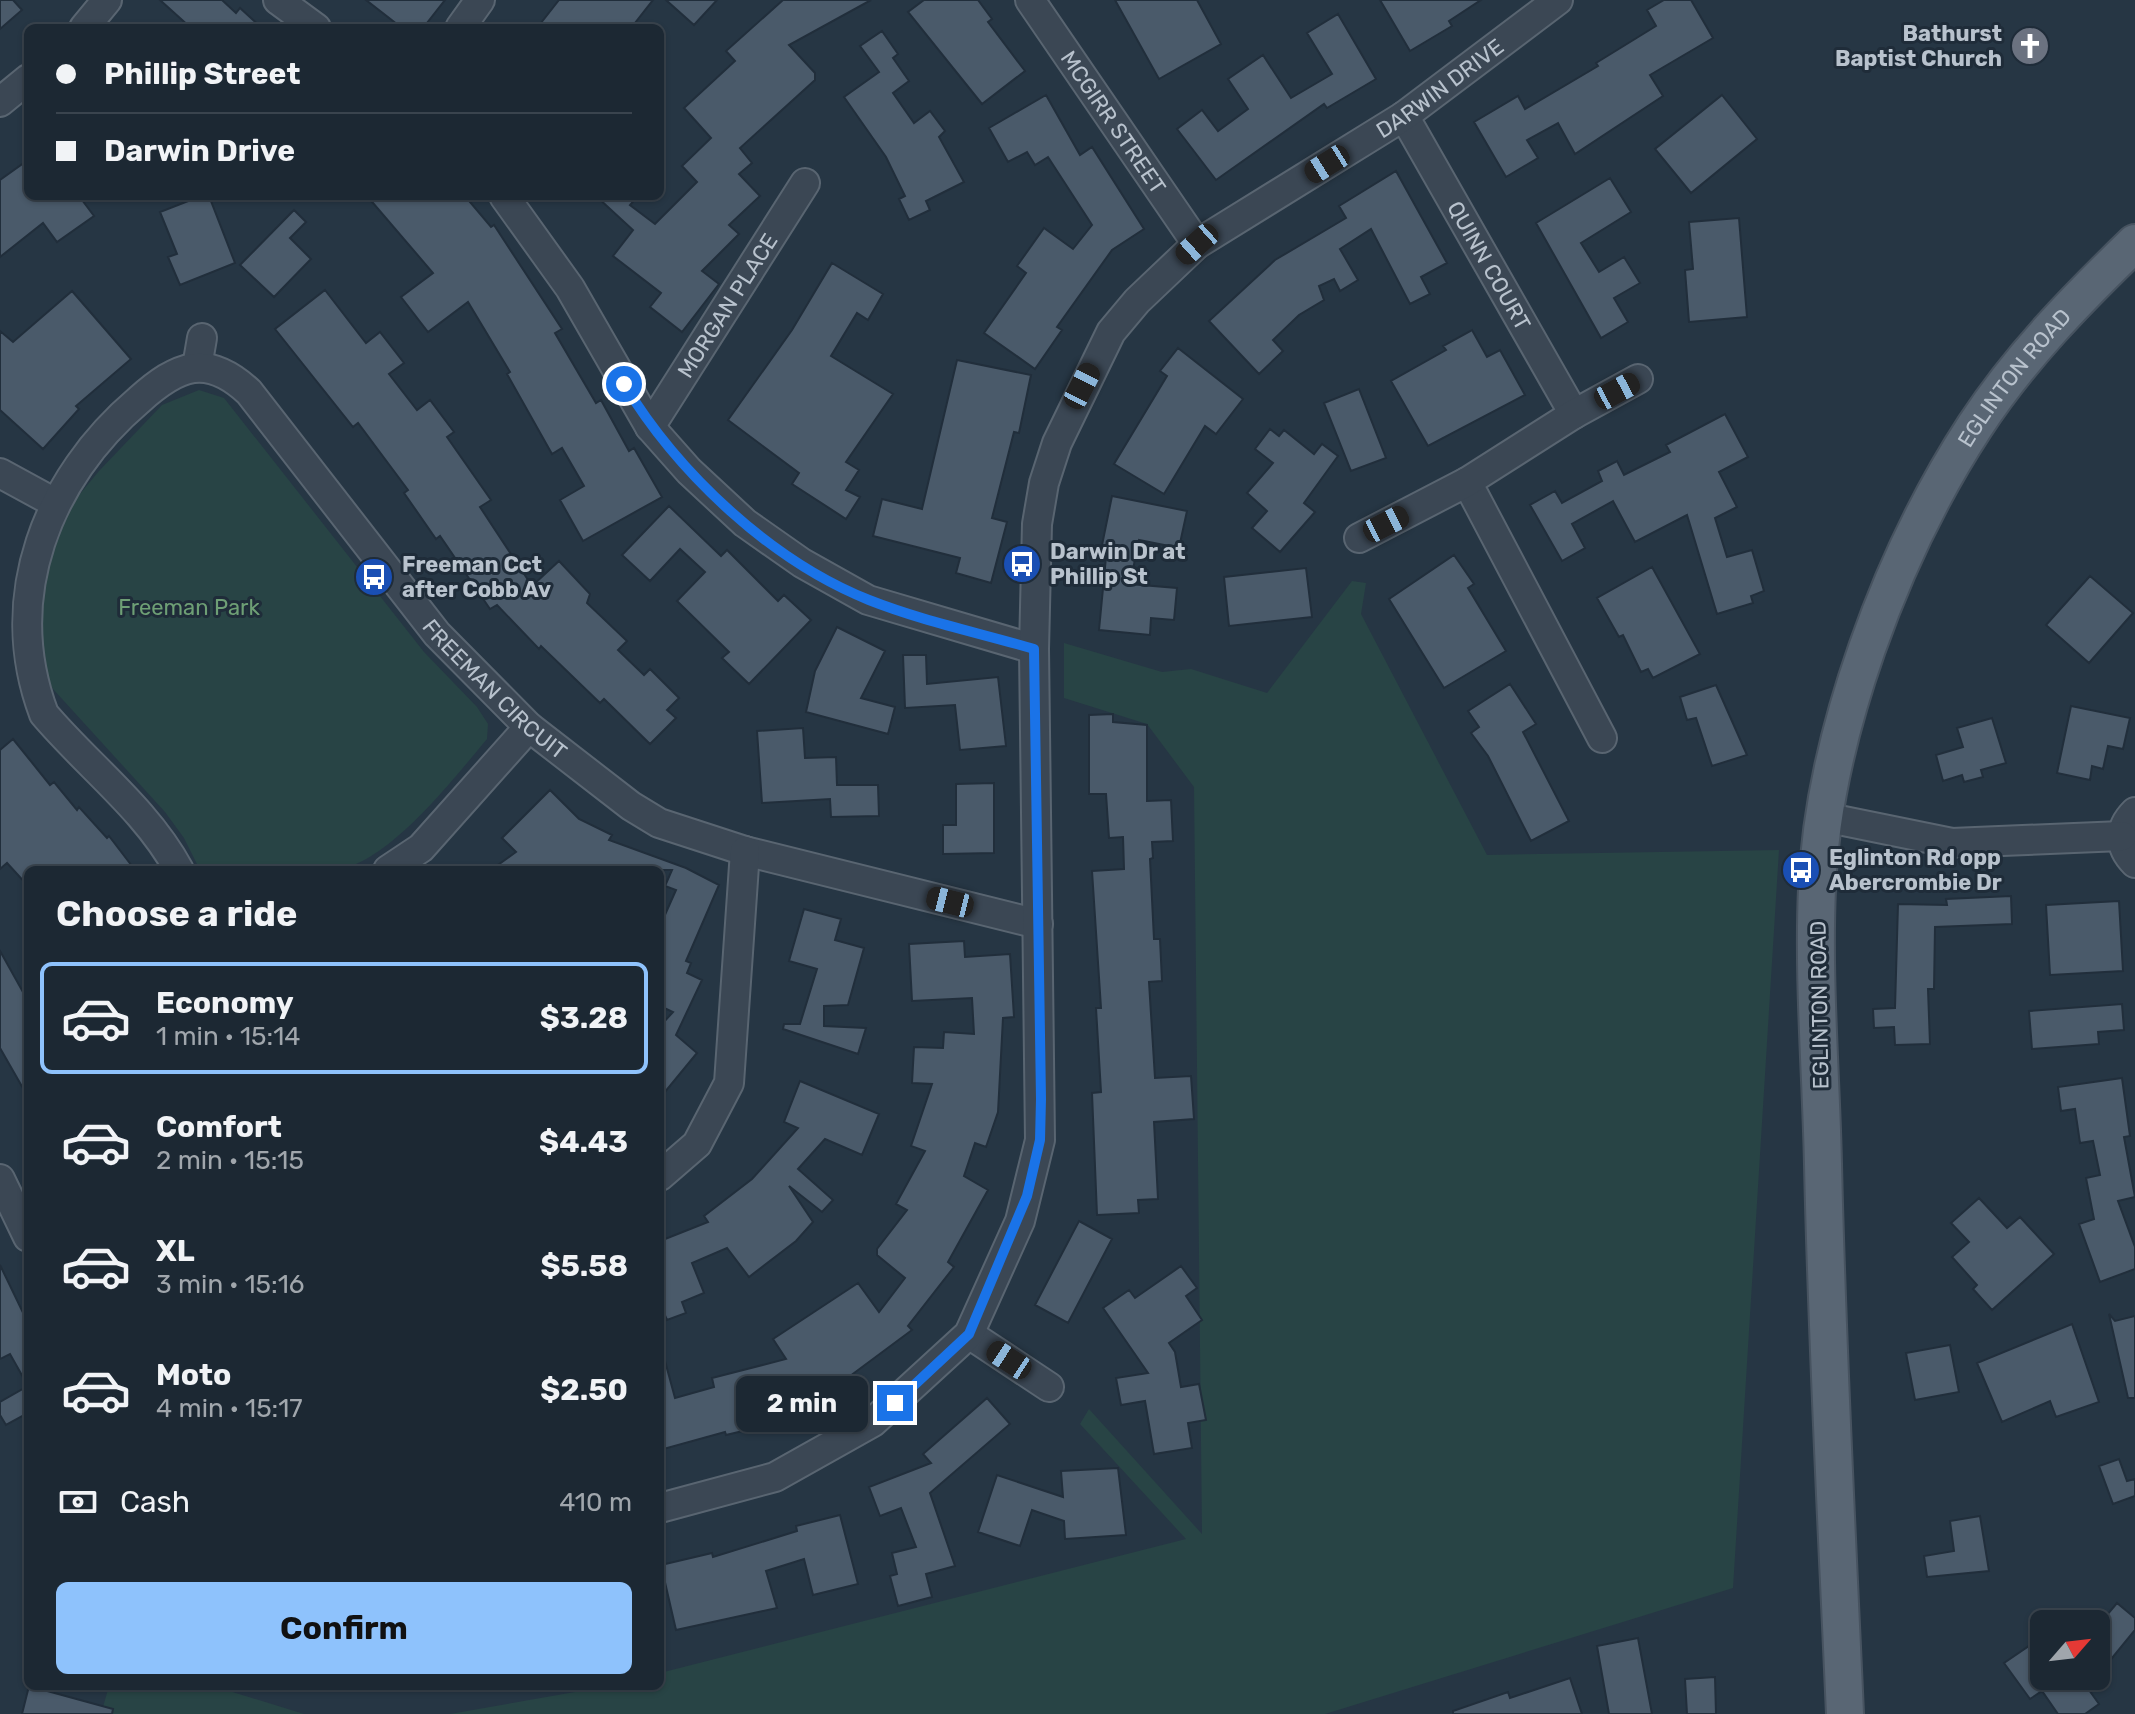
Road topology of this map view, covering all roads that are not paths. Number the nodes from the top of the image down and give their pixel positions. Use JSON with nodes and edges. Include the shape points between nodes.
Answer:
{"nodes":[{"id":1,"x":107,"y":0,"type":"edge"},
{"id":2,"x":278,"y":0,"type":"edge"},
{"id":3,"x":480,"y":0,"type":"edge"},
{"id":4,"x":1030,"y":0,"type":"edge"},
{"id":5,"x":1558,"y":0,"type":"edge"},
{"id":6,"x":87,"y":24,"type":"edge"},
{"id":7,"x":311,"y":24,"type":"edge"},
{"id":8,"x":463,"y":24,"type":"edge"},
{"id":9,"x":24,"y":82,"type":"edge"},
{"id":10,"x":0,"y":102,"type":"edge"},
{"id":11,"x":1404,"y":116,"type":"junction"},
{"id":12,"x":805,"y":183,"type":"dead end"},
{"id":13,"x":507,"y":200,"type":"edge"},
{"id":14,"x":2135,"y":243,"type":"edge"},
{"id":15,"x":1197,"y":244,"type":"junction"},
{"id":16,"x":202,"y":338,"type":"dead end"},
{"id":17,"x":197,"y":367,"type":"junction"},
{"id":18,"x":1638,"y":379,"type":"dead end"},
{"id":19,"x":1574,"y":414,"type":"junction"},
{"id":20,"x":650,"y":427,"type":"junction"},
{"id":21,"x":0,"y":473,"type":"edge"},
{"id":22,"x":1467,"y":482,"type":"junction"},
{"id":23,"x":44,"y":497,"type":"junction"},
{"id":24,"x":1359,"y":538,"type":"dead end"},
{"id":25,"x":1034,"y":649,"type":"junction"},
{"id":26,"x":529,"y":727,"type":"junction"},
{"id":27,"x":1602,"y":738,"type":"dead end"},
{"id":28,"x":1824,"y":817,"type":"junction"},
{"id":29,"x":2128,"y":824,"type":"edge"},
{"id":30,"x":745,"y":851,"type":"junction"},
{"id":31,"x":2135,"y":863,"type":"edge"},
{"id":32,"x":176,"y":866,"type":"edge"},
{"id":33,"x":394,"y":866,"type":"edge"},
{"id":34,"x":1038,"y":924,"type":"junction"},
{"id":35,"x":664,"y":1173,"type":"edge"},
{"id":36,"x":0,"y":1179,"type":"edge"},
{"id":37,"x":24,"y":1229,"type":"edge"},
{"id":38,"x":969,"y":1334,"type":"junction"},
{"id":39,"x":1049,"y":1387,"type":"dead end"},
{"id":40,"x":664,"y":1507,"type":"edge"},
{"id":41,"x":1845,"y":1714,"type":"edge"}],
"edges":[{"from":1,"to":6,"type":"street"},
{"from":2,"to":7,"type":"street"},
{"from":3,"to":8,"type":"street"},
{"from":4,"to":15,"type":"street","name":"MCGIRR STREET"},
{"from":5,"to":11,"type":"street","name":"DARWIN DRIVE"},
{"from":9,"to":10,"type":"street"},
{"from":11,"to":15,"type":"street","name":"DARWIN DRIVE"},
{"from":11,"to":19,"type":"street","name":"QUINN COURT"},
{"from":12,"to":20,"type":"street","name":"MORGAN PLACE"},
{"from":13,"to":20,"type":"street","via":[[570,288]]},
{"from":14,"to":28,"type":"main road","name":"EGLINTON ROAD","via":[[2057,319],[1975,425],[1906,550],[1859,675]]},
{"from":15,"to":25,"type":"street","name":"DARWIN DRIVE","via":[[1111,332],[1057,443],[1037,524]]},
{"from":16,"to":17,"type":"street"},
{"from":17,"to":23,"type":"street","via":[[157,384],[116,419]]},
{"from":17,"to":26,"type":"street","name":"FREEMAN CIRCUIT","via":[[233,377],[249,392],[437,634]]},
{"from":18,"to":19,"type":"street"},
{"from":19,"to":22,"type":"street"},
{"from":20,"to":25,"type":"street","via":[[745,523],[802,563],[868,600]]},
{"from":21,"to":23,"type":"street"},
{"from":22,"to":24,"type":"street"},
{"from":22,"to":27,"type":"street"},
{"from":23,"to":32,"type":"street","via":[[23,531],[7,575],[7,640],[17,669],[30,696],[148,823]]},
{"from":25,"to":34,"type":"street","name":"DARWIN DRIVE"},
{"from":26,"to":30,"type":"street","name":"FREEMAN CIRCUIT","via":[[659,823]]},
{"from":26,"to":33,"type":"street","via":[[421,848]]},
{"from":28,"to":29,"type":"street","via":[[1952,843]]},
{"from":28,"to":41,"type":"main road","name":"EGLINTON ROAD","via":[[1816,890]]},
{"from":29,"to":31,"type":"street","via":[[2123,846]]},
{"from":30,"to":34,"type":"street","name":"FREEMAN CIRCUIT"},
{"from":30,"to":35,"type":"street","via":[[729,1083],[697,1144]]},
{"from":34,"to":38,"type":"street","name":"DARWIN DRIVE","via":[[1040,1140],[1020,1221]]},
{"from":36,"to":37,"type":"street"},
{"from":38,"to":39,"type":"street"},
{"from":38,"to":40,"type":"street","name":"DARWIN DRIVE","via":[[873,1422],[830,1449],[775,1477]]}]}
